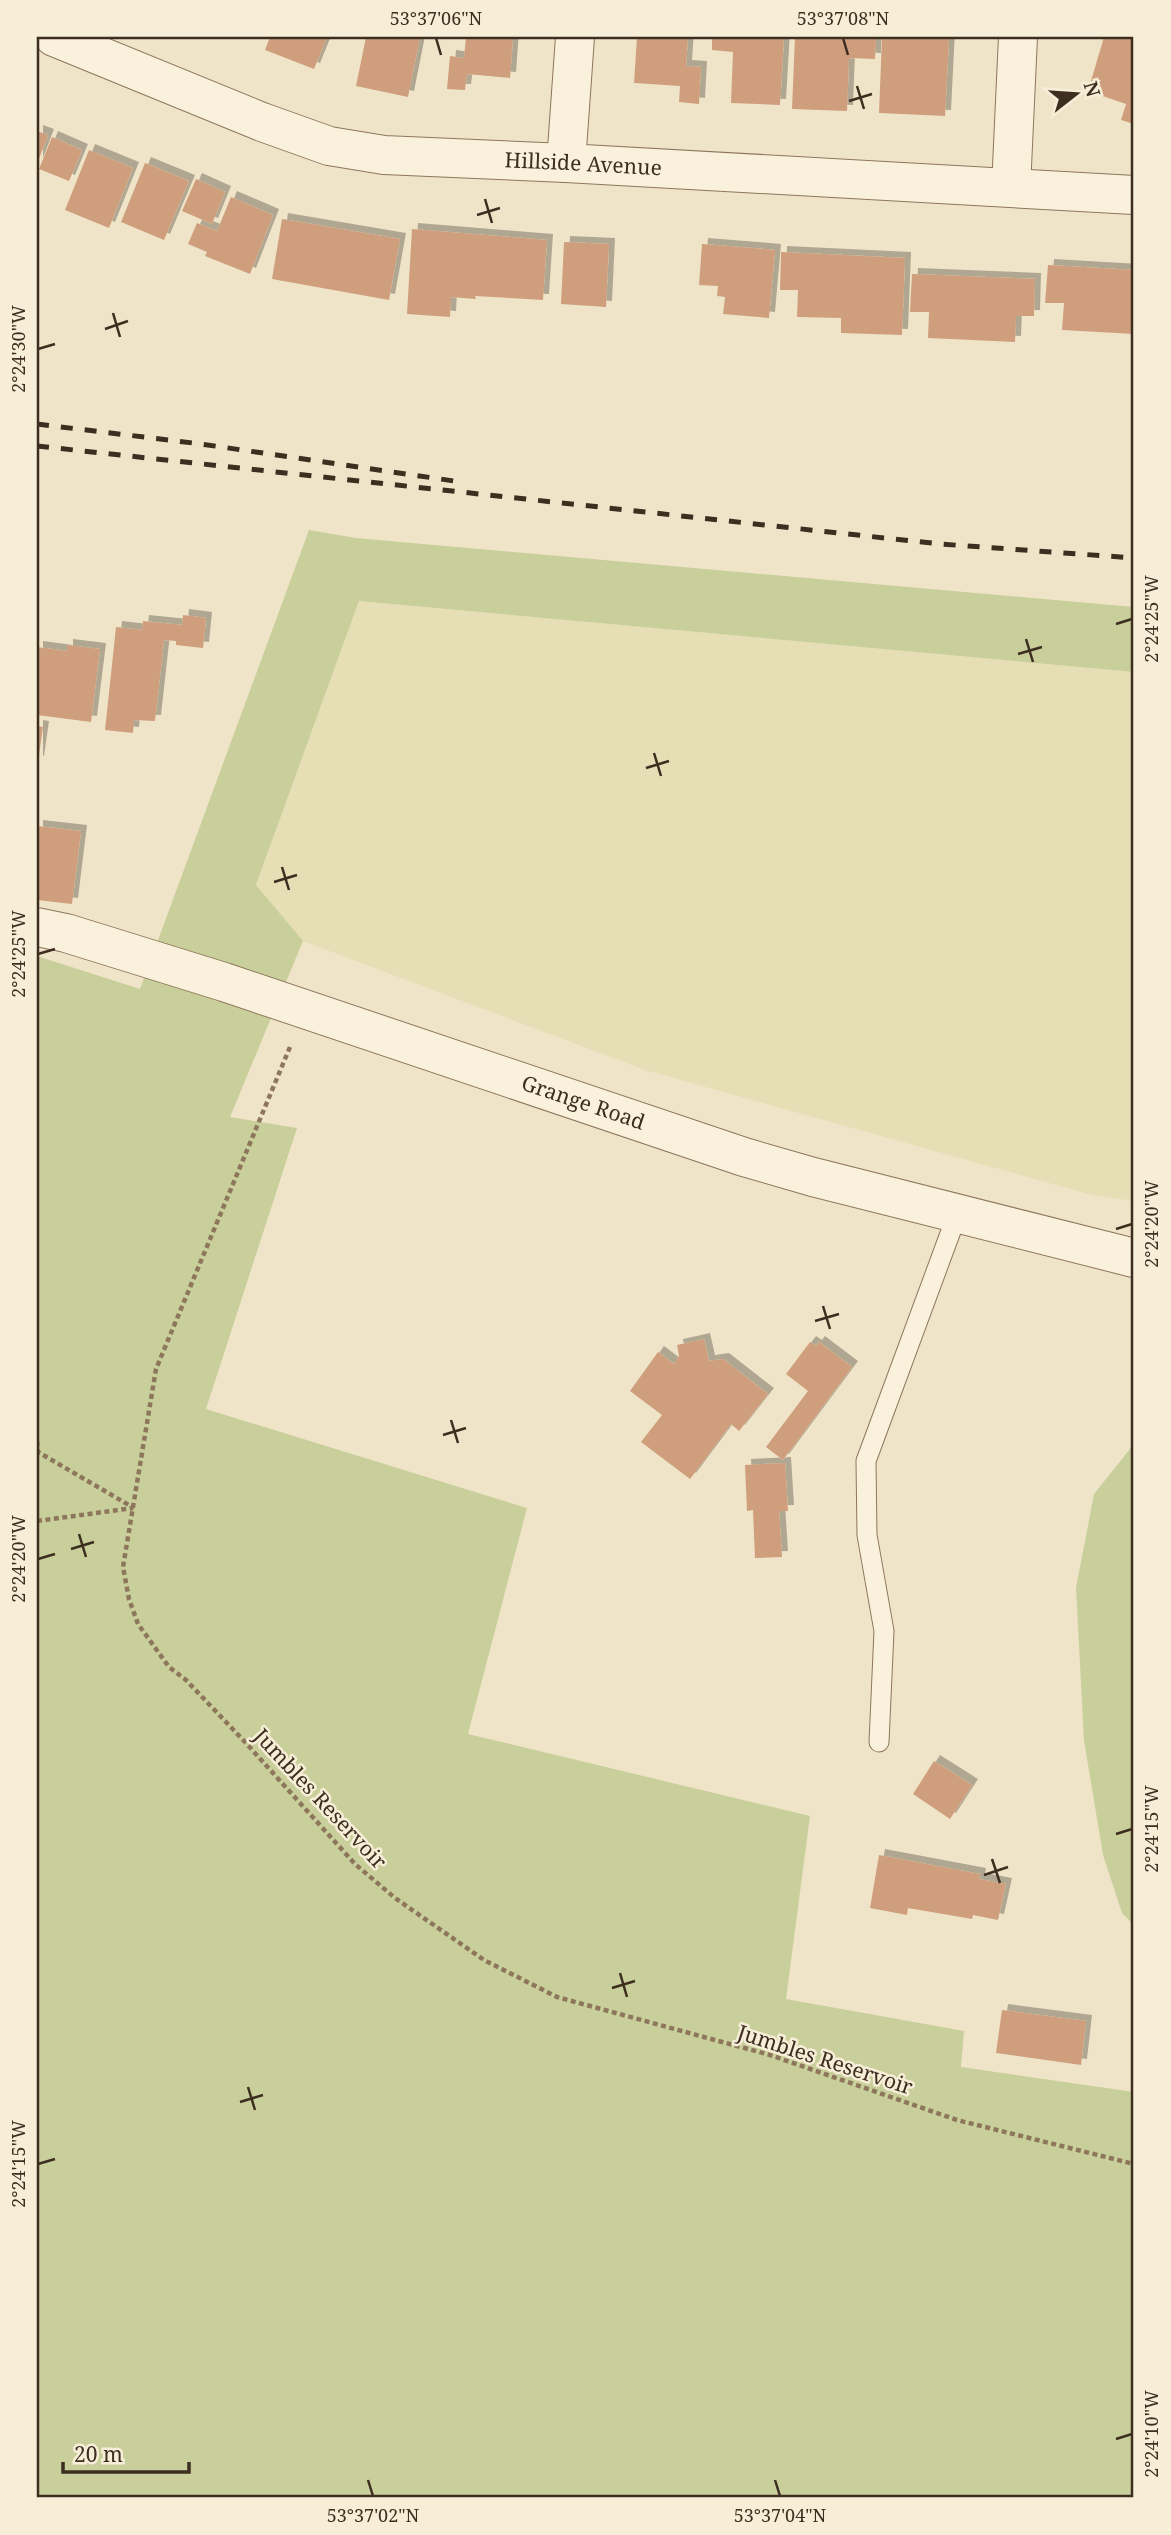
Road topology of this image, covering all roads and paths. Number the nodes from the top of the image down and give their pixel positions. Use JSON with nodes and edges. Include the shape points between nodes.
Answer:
{"nodes":[{"id":1,"x":54,"y":37,"type":"edge"},
{"id":2,"x":575,"y":37,"type":"edge"},
{"id":3,"x":1018,"y":37,"type":"edge"},
{"id":4,"x":566,"y":163,"type":"junction"},
{"id":5,"x":1011,"y":188,"type":"junction"},
{"id":6,"x":1134,"y":195,"type":"edge"},
{"id":7,"x":37,"y":928,"type":"edge"},
{"id":8,"x":303,"y":1009,"type":"junction"},
{"id":9,"x":958,"y":1212,"type":"junction"},
{"id":10,"x":1134,"y":1258,"type":"edge"},
{"id":11,"x":37,"y":1441,"type":"edge"},
{"id":12,"x":134,"y":1508,"type":"junction"},
{"id":13,"x":37,"y":1521,"type":"edge"},
{"id":14,"x":879,"y":1742,"type":"dead end"},
{"id":15,"x":1134,"y":2164,"type":"edge"}],
"edges":[{"from":1,"to":4,"type":"street","name":"Hillside Avenue","via":[[329,146],[384,155]]},
{"from":2,"to":4,"type":"street"},
{"from":3,"to":5,"type":"street"},
{"from":4,"to":5,"type":"street","name":"Hillside Avenue"},
{"from":5,"to":6,"type":"street","name":"Hillside Avenue"},
{"from":7,"to":8,"type":"street","name":"Grange Road","via":[[66,933]]},
{"from":8,"to":9,"type":"street","name":"Grange Road","via":[[744,1157]]},
{"from":8,"to":12,"type":"path","name":"Jumbles Reservoir","via":[[156,1369]]},
{"from":9,"to":10,"type":"street","name":"Grange Road"},
{"from":9,"to":14,"type":"lane","via":[[866,1461],[867,1535],[884,1631]]},
{"from":11,"to":12,"type":"path","via":[[38,1451]]},
{"from":12,"to":13,"type":"path"},
{"from":12,"to":15,"type":"path","name":"Jumbles Reservoir","via":[[123,1567],[129,1599],[138,1624],[169,1667],[355,1864],[484,1960],[557,1997],[770,2055],[957,2120]]}]}
